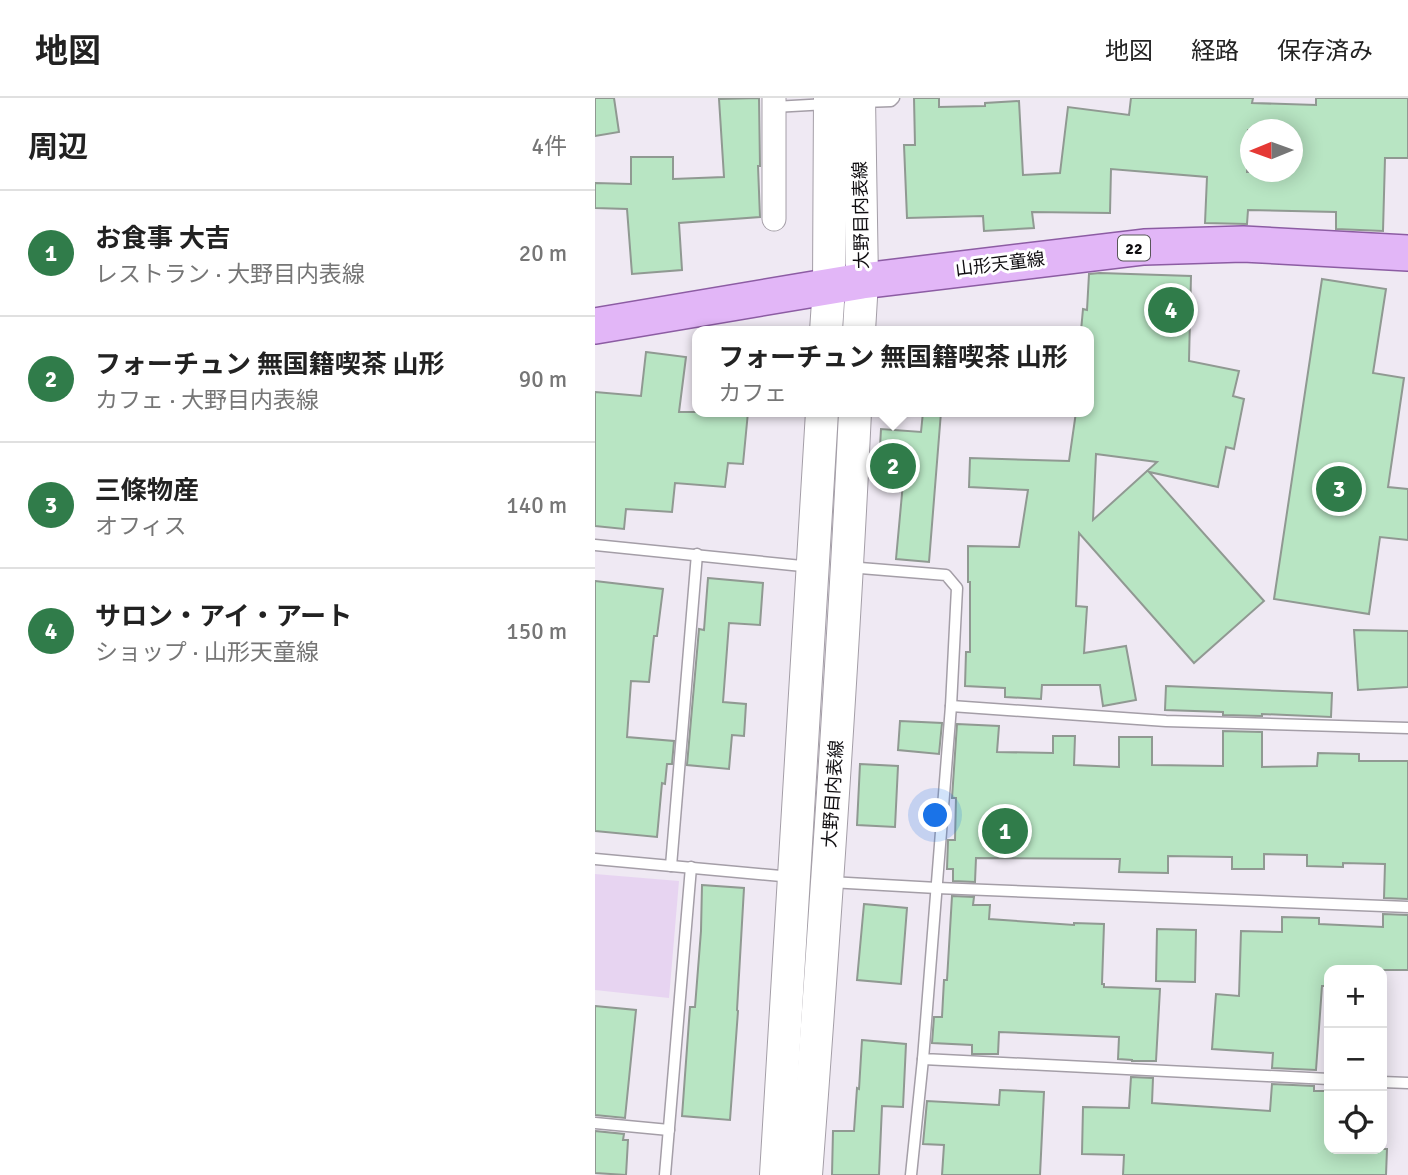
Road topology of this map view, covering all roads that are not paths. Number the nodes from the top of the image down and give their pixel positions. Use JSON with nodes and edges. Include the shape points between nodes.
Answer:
{"nodes":[{"id":1,"x":894,"y":98,"type":"edge"},
{"id":2,"x":844,"y":100,"type":"edge"},
{"id":3,"x":774,"y":103,"type":"edge"},
{"id":4,"x":774,"y":219,"type":"dead end"},
{"id":5,"x":1408,"y":253,"type":"edge"},
{"id":6,"x":845,"y":284,"type":"junction"},
{"id":7,"x":595,"y":326,"type":"edge"},
{"id":8,"x":829,"y":326,"type":"edge"},
{"id":9,"x":858,"y":326,"type":"edge"},
{"id":10,"x":822,"y":417,"type":"edge"},
{"id":11,"x":855,"y":417,"type":"edge"},
{"id":12,"x":595,"y":545,"type":"edge"},
{"id":13,"x":697,"y":554,"type":"junction"},
{"id":14,"x":814,"y":567,"type":"junction"},
{"id":15,"x":848,"y":567,"type":"junction"},
{"id":16,"x":951,"y":706,"type":"junction"},
{"id":17,"x":1408,"y":728,"type":"edge"},
{"id":18,"x":595,"y":859,"type":"edge"},
{"id":19,"x":671,"y":866,"type":"junction"},
{"id":20,"x":691,"y":867,"type":"junction"},
{"id":21,"x":795,"y":877,"type":"junction"},
{"id":22,"x":827,"y":882,"type":"junction"},
{"id":23,"x":937,"y":888,"type":"junction"},
{"id":24,"x":1408,"y":907,"type":"edge"},
{"id":25,"x":923,"y":1059,"type":"junction"},
{"id":26,"x":1324,"y":1079,"type":"edge"},
{"id":27,"x":1387,"y":1082,"type":"edge"},
{"id":28,"x":1408,"y":1083,"type":"edge"},
{"id":29,"x":595,"y":1123,"type":"edge"},
{"id":30,"x":669,"y":1130,"type":"junction"},
{"id":31,"x":665,"y":1175,"type":"edge"},
{"id":32,"x":776,"y":1175,"type":"edge"},
{"id":33,"x":806,"y":1175,"type":"edge"},
{"id":34,"x":911,"y":1175,"type":"edge"}],
"edges":[{"from":1,"to":2,"type":"lane"},
{"from":2,"to":3,"type":"lane"},
{"from":2,"to":6,"type":"main road","name":"大野目内表線"},
{"from":3,"to":4,"type":"street"},
{"from":5,"to":6,"type":"main road","name":"山形天童線","number":"22","via":[[1244,244],[1144,247]]},
{"from":6,"to":7,"type":"main road","name":"山形天童線","number":"22"},
{"from":6,"to":8,"type":"main road","name":"大野目内表線"},
{"from":6,"to":9,"type":"main road","name":"大野目内表線"},
{"from":10,"to":14,"type":"main road","name":"大野目内表線"},
{"from":11,"to":15,"type":"main road","name":"大野目内表線"},
{"from":12,"to":13,"type":"lane"},
{"from":13,"to":14,"type":"lane"},
{"from":13,"to":19,"type":"lane"},
{"from":14,"to":21,"type":"main road","name":"大野目内表線"},
{"from":15,"to":16,"type":"lane","via":[[946,575],[957,588]]},
{"from":15,"to":22,"type":"main road","name":"大野目内表線"},
{"from":16,"to":17,"type":"lane","via":[[1166,721]]},
{"from":16,"to":23,"type":"lane"},
{"from":18,"to":19,"type":"lane"},
{"from":19,"to":20,"type":"lane"},
{"from":20,"to":21,"type":"lane"},
{"from":20,"to":30,"type":"lane"},
{"from":21,"to":32,"type":"main road","name":"大野目内表線"},
{"from":22,"to":23,"type":"lane"},
{"from":22,"to":33,"type":"main road","name":"大野目内表線"},
{"from":23,"to":24,"type":"lane"},
{"from":23,"to":25,"type":"lane"},
{"from":25,"to":26,"type":"lane"},
{"from":25,"to":34,"type":"lane"},
{"from":27,"to":28,"type":"lane"},
{"from":29,"to":30,"type":"lane"},
{"from":30,"to":31,"type":"lane"}]}
